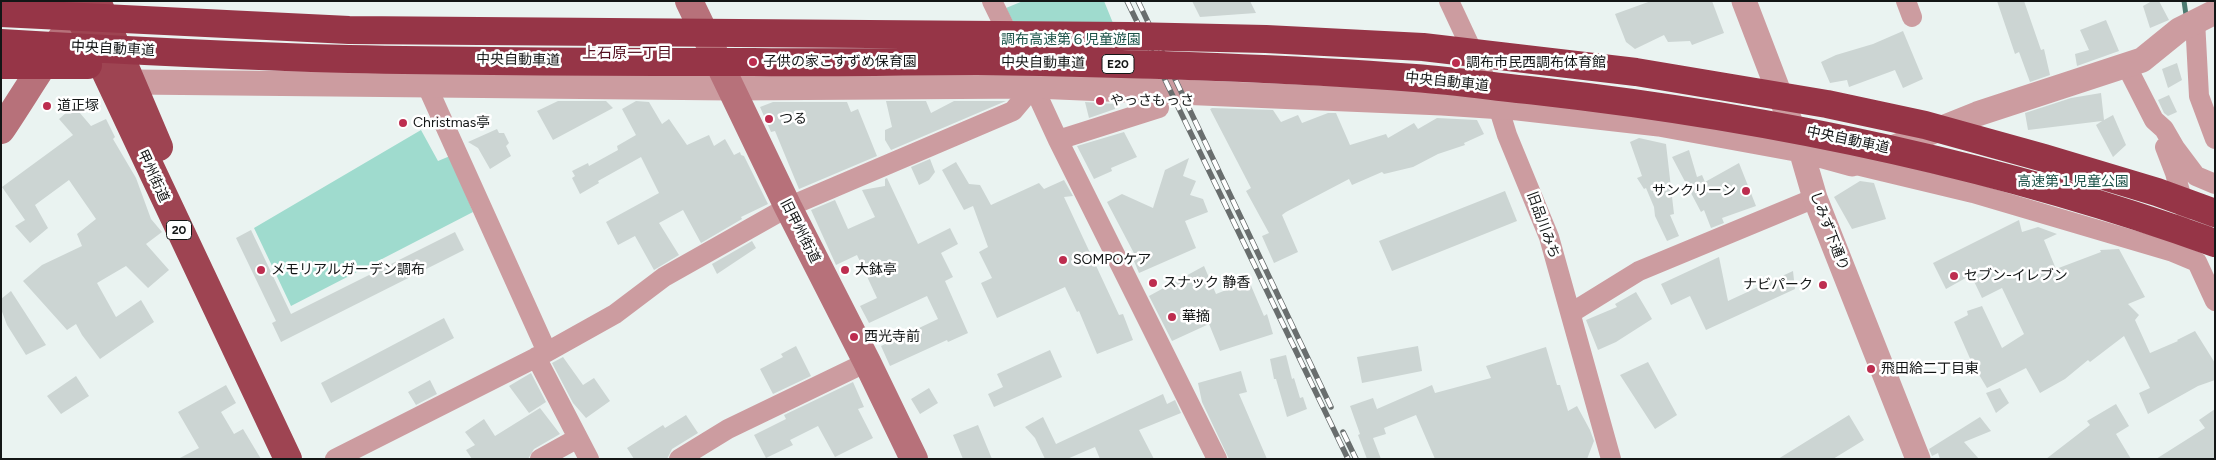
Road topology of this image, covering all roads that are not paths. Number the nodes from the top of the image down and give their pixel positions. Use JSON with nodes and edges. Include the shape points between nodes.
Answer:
{"nodes":[{"id":1,"x":6,"y":1,"type":"edge"},
{"id":2,"x":689,"y":1,"type":"edge"},
{"id":3,"x":992,"y":1,"type":"edge"},
{"id":4,"x":1449,"y":1,"type":"edge"},
{"id":5,"x":1744,"y":1,"type":"edge"},
{"id":6,"x":85,"y":5,"type":"edge"},
{"id":7,"x":1,"y":13,"type":"edge"},
{"id":8,"x":2205,"y":16,"type":"edge"},
{"id":9,"x":196,"y":23,"type":"junction"},
{"id":10,"x":1,"y":43,"type":"edge"},
{"id":11,"x":347,"y":59,"type":"junction"},
{"id":12,"x":1,"y":65,"type":"edge"},
{"id":13,"x":2127,"y":67,"type":"junction"},
{"id":14,"x":132,"y":82,"type":"junction"},
{"id":15,"x":427,"y":86,"type":"junction"},
{"id":16,"x":1034,"y":86,"type":"junction"},
{"id":17,"x":732,"y":88,"type":"junction"},
{"id":18,"x":1498,"y":106,"type":"junction"},
{"id":19,"x":1159,"y":108,"type":"dead end"},
{"id":20,"x":2154,"y":120,"type":"junction"},
{"id":21,"x":1,"y":130,"type":"edge"},
{"id":22,"x":2215,"y":139,"type":"edge"},
{"id":23,"x":1058,"y":140,"type":"junction"},
{"id":24,"x":1801,"y":150,"type":"junction"},
{"id":25,"x":1852,"y":164,"type":"junction"},
{"id":26,"x":2215,"y":184,"type":"edge"},
{"id":27,"x":1815,"y":198,"type":"junction"},
{"id":28,"x":788,"y":207,"type":"junction"},
{"id":29,"x":2215,"y":212,"type":"edge"},
{"id":30,"x":2206,"y":252,"type":"edge"},
{"id":31,"x":2215,"y":301,"type":"edge"},
{"id":32,"x":1571,"y":313,"type":"junction"},
{"id":33,"x":541,"y":355,"type":"junction"},
{"id":34,"x":867,"y":362,"type":"junction"},
{"id":35,"x":578,"y":438,"type":"junction"},
{"id":36,"x":338,"y":458,"type":"edge"},
{"id":37,"x":288,"y":459,"type":"edge"},
{"id":38,"x":304,"y":459,"type":"edge"},
{"id":39,"x":540,"y":459,"type":"edge"},
{"id":40,"x":589,"y":459,"type":"edge"},
{"id":41,"x":678,"y":459,"type":"edge"},
{"id":42,"x":914,"y":459,"type":"edge"},
{"id":43,"x":1217,"y":459,"type":"edge"},
{"id":44,"x":1611,"y":459,"type":"edge"},
{"id":45,"x":1918,"y":459,"type":"edge"}],
"edges":[{"from":1,"to":9,"type":"highway","bridge":true},
{"from":2,"to":17,"type":"main road","name":"旧甲州街道"},
{"from":3,"to":16,"type":"street"},
{"from":4,"to":18,"type":"street","name":"旧品川みち"},
{"from":5,"to":24,"type":"street","name":"しみず下通り"},
{"from":6,"to":14,"type":"highway","name":"甲州街道","number":"20"},
{"from":6,"to":21,"type":"main road"},
{"from":6,"to":37,"type":"highway","name":"甲州街道","number":"20"},
{"from":7,"to":9,"type":"highway","name":"中央自動車道","number":"E20","bridge":true},
{"from":8,"to":13,"type":"street","via":[[2179,30],[2142,60]]},
{"from":8,"to":22,"type":"street","via":[[2199,96]]},
{"from":9,"to":29,"type":"highway","name":"中央自動車道","number":"E20","bridge":true,"via":[[349,30],[543,33],[1129,36],[1423,47],[1636,72],[1828,104],[1925,125],[2044,158]]},
{"from":10,"to":11,"type":"highway","name":"中央自動車道","number":"E20","bridge":true},
{"from":11,"to":12,"type":"highway","bridge":true,"via":[[202,65]]},
{"from":11,"to":30,"type":"highway","name":"中央自動車道","number":"E20","bridge":true,"via":[[976,61],[1253,68],[1420,78],[1632,102],[1821,134],[1928,157],[2150,219]]},
{"from":13,"to":20,"type":"street"},
{"from":13,"to":25,"type":"street","via":[[1977,114]]},
{"from":14,"to":15,"type":"street"},
{"from":14,"to":38,"type":"highway","name":"甲州街道","number":"20","via":[[169,171]]},
{"from":15,"to":17,"type":"street"},
{"from":15,"to":33,"type":"street"},
{"from":16,"to":17,"type":"street"},
{"from":16,"to":18,"type":"street"},
{"from":16,"to":23,"type":"street"},
{"from":16,"to":28,"type":"street","via":[[1014,111]]},
{"from":17,"to":28,"type":"main road","name":"旧甲州街道"},
{"from":18,"to":24,"type":"street","via":[[1659,124]]},
{"from":18,"to":32,"type":"street","name":"旧品川みち","via":[[1550,237]]},
{"from":19,"to":23,"type":"street"},
{"from":20,"to":26,"type":"street","via":[[2164,129],[2196,176]]},
{"from":20,"to":30,"type":"street"},
{"from":23,"to":43,"type":"street"},
{"from":24,"to":25,"type":"street"},
{"from":24,"to":27,"type":"street","name":"しみず下通り"},
{"from":25,"to":30,"type":"street","via":[[1973,193],[2173,252]]},
{"from":27,"to":32,"type":"street","via":[[1639,271]]},
{"from":27,"to":45,"type":"street","name":"しみず下通り"},
{"from":28,"to":33,"type":"street","via":[[664,277],[615,314]]},
{"from":28,"to":34,"type":"main road","name":"旧甲州街道"},
{"from":30,"to":31,"type":"street"},
{"from":32,"to":44,"type":"street","name":"旧品川みち"},
{"from":33,"to":35,"type":"street"},
{"from":33,"to":36,"type":"street"},
{"from":34,"to":41,"type":"street","via":[[728,429]]},
{"from":34,"to":42,"type":"main road","name":"旧甲州街道"},
{"from":35,"to":39,"type":"street"},
{"from":35,"to":40,"type":"street"}]}
